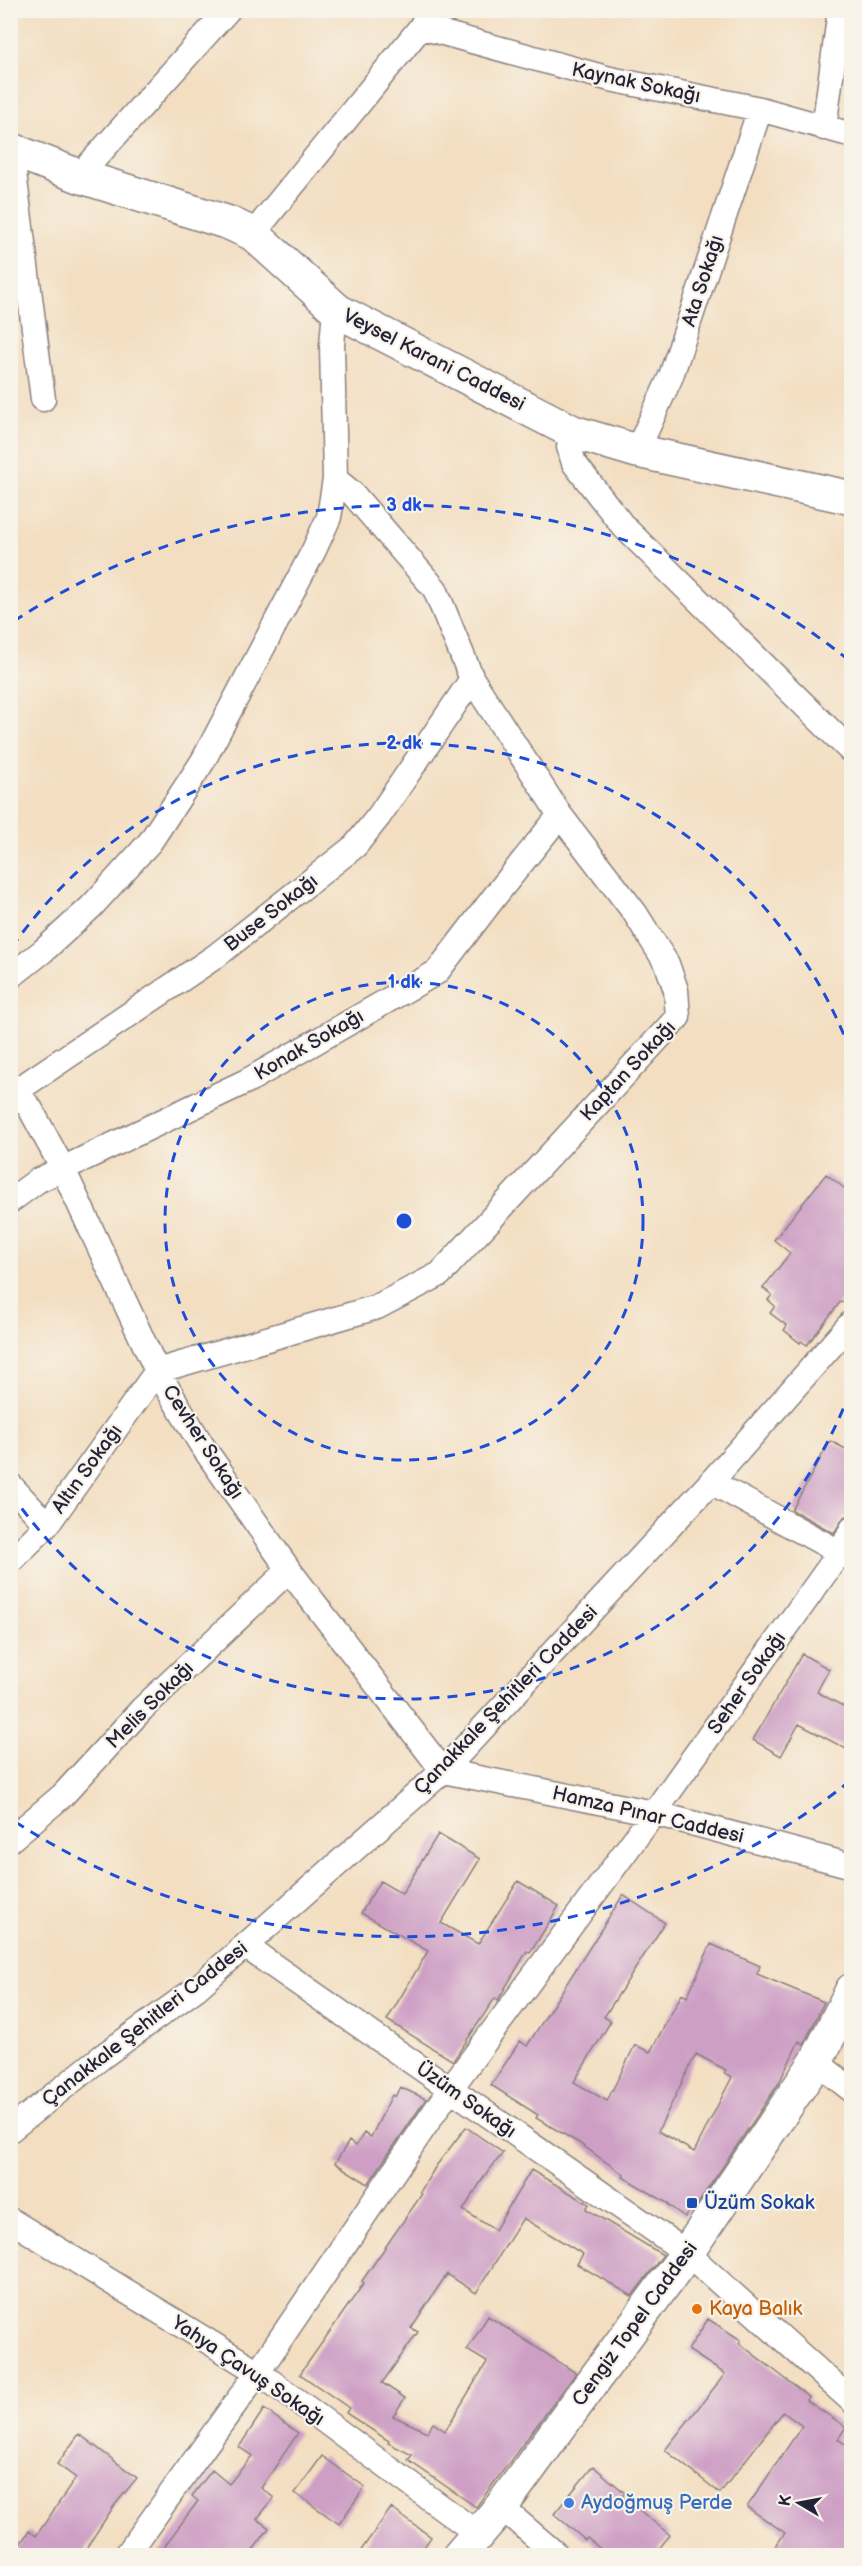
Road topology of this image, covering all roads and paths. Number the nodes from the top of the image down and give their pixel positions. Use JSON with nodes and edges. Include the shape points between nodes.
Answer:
{"nodes":[{"id":1,"x":228,"y":10,"type":"edge"},
{"id":2,"x":840,"y":10,"type":"edge"},
{"id":3,"x":425,"y":19,"type":"edge"},
{"id":4,"x":760,"y":109,"type":"junction"},
{"id":5,"x":824,"y":128,"type":"junction"},
{"id":6,"x":852,"y":135,"type":"edge"},
{"id":7,"x":11,"y":149,"type":"edge"},
{"id":8,"x":79,"y":176,"type":"junction"},
{"id":9,"x":253,"y":234,"type":"junction"},
{"id":10,"x":338,"y":311,"type":"junction"},
{"id":11,"x":43,"y":399,"type":"dead end"},
{"id":12,"x":573,"y":432,"type":"junction"},
{"id":13,"x":637,"y":451,"type":"junction"},
{"id":14,"x":335,"y":479,"type":"junction"},
{"id":15,"x":852,"y":498,"type":"edge"},
{"id":16,"x":472,"y":680,"type":"junction"},
{"id":17,"x":852,"y":752,"type":"edge"},
{"id":18,"x":560,"y":815,"type":"junction"},
{"id":19,"x":10,"y":977,"type":"edge"},
{"id":20,"x":13,"y":1088,"type":"edge"},
{"id":21,"x":63,"y":1169,"type":"junction"},
{"id":22,"x":10,"y":1201,"type":"edge"},
{"id":23,"x":852,"y":1322,"type":"edge"},
{"id":24,"x":157,"y":1371,"type":"junction"},
{"id":25,"x":711,"y":1482,"type":"junction"},
{"id":26,"x":10,"y":1485,"type":"edge"},
{"id":27,"x":47,"y":1525,"type":"junction"},
{"id":28,"x":852,"y":1529,"type":"edge"},
{"id":29,"x":846,"y":1555,"type":"edge"},
{"id":30,"x":10,"y":1562,"type":"edge"},
{"id":31,"x":290,"y":1570,"type":"junction"},
{"id":32,"x":443,"y":1771,"type":"junction"},
{"id":33,"x":654,"y":1813,"type":"junction"},
{"id":34,"x":10,"y":1840,"type":"edge"},
{"id":35,"x":852,"y":1866,"type":"edge"},
{"id":36,"x":245,"y":1946,"type":"junction"},
{"id":37,"x":852,"y":1990,"type":"edge"},
{"id":38,"x":816,"y":2062,"type":"junction"},
{"id":39,"x":450,"y":2089,"type":"junction"},
{"id":40,"x":852,"y":2090,"type":"edge"},
{"id":41,"x":10,"y":2130,"type":"edge"},
{"id":42,"x":10,"y":2220,"type":"edge"},
{"id":43,"x":687,"y":2253,"type":"junction"},
{"id":44,"x":258,"y":2372,"type":"junction"},
{"id":45,"x":852,"y":2401,"type":"edge"},
{"id":46,"x":501,"y":2507,"type":"junction"},
{"id":47,"x":469,"y":2545,"type":"edge"},
{"id":48,"x":126,"y":2556,"type":"edge"},
{"id":49,"x":558,"y":2556,"type":"edge"}],
"edges":[{"from":1,"to":8,"type":"street"},
{"from":2,"to":5,"type":"street"},
{"from":3,"to":4,"type":"street","name":"Kaynak Sokağı","via":[[610,80]]},
{"from":3,"to":9,"type":"street"},
{"from":4,"to":5,"type":"street","name":"Kaynak Sokağı"},
{"from":4,"to":13,"type":"street","name":"Ata Sokağı","via":[[671,376]]},
{"from":5,"to":6,"type":"street","name":"Kaynak Sokağı"},
{"from":7,"to":8,"type":"street","name":"Veysel Karani Caddesi"},
{"from":7,"to":11,"type":"street"},
{"from":8,"to":9,"type":"street","name":"Veysel Karani Caddesi"},
{"from":9,"to":10,"type":"street","name":"Veysel Karani Caddesi"},
{"from":10,"to":12,"type":"street","name":"Veysel Karani Caddesi"},
{"from":10,"to":14,"type":"street","via":[[334,321],[331,385]]},
{"from":12,"to":13,"type":"street","name":"Veysel Karani Caddesi"},
{"from":12,"to":17,"type":"street","via":[[569,447],[574,463],[623,526]]},
{"from":13,"to":15,"type":"street","name":"Veysel Karani Caddesi"},
{"from":14,"to":16,"type":"street","name":"Kaptan Sokağı","via":[[352,493],[435,589]]},
{"from":14,"to":19,"type":"street","via":[[329,517],[314,550],[203,761],[150,842],[91,907]]},
{"from":16,"to":18,"type":"street","name":"Kaptan Sokağı"},
{"from":16,"to":20,"type":"street","name":"Buse Sokağı","via":[[355,846],[216,956]]},
{"from":18,"to":21,"type":"street","name":"Konak Sokağı","via":[[437,972],[249,1080]]},
{"from":18,"to":24,"type":"street","name":"Kaptan Sokağı","via":[[635,913],[667,964],[676,990],[678,1017],[440,1274],[377,1307]]},
{"from":20,"to":21,"type":"street","name":"Cevher Sokağı","via":[[30,1108]]},
{"from":21,"to":22,"type":"street","name":"Konak Sokağı","via":[[37,1181]]},
{"from":21,"to":24,"type":"street","name":"Cevher Sokağı"},
{"from":23,"to":25,"type":"street","name":"Çanakkale Şehitleri Caddesi"},
{"from":24,"to":27,"type":"street","name":"Altın Sokağı"},
{"from":24,"to":31,"type":"street","name":"Cevher Sokağı","via":[[201,1444]]},
{"from":25,"to":29,"type":"street"},
{"from":25,"to":32,"type":"street","name":"Çanakkale Şehitleri Caddesi"},
{"from":26,"to":27,"type":"street"},
{"from":27,"to":30,"type":"street","name":"Altın Sokağı"},
{"from":28,"to":29,"type":"street","name":"Seher Sokağı"},
{"from":29,"to":33,"type":"street","name":"Seher Sokağı"},
{"from":31,"to":32,"type":"street","name":"Cevher Sokağı"},
{"from":31,"to":34,"type":"street","name":"Melis Sokağı","via":[[142,1709],[63,1795]]},
{"from":32,"to":33,"type":"street","name":"Hamza Pınar Caddesi"},
{"from":32,"to":36,"type":"street","name":"Çanakkale Şehitleri Caddesi"},
{"from":33,"to":35,"type":"street","name":"Hamza Pınar Caddesi"},
{"from":33,"to":39,"type":"street","name":"Seher Sokağı"},
{"from":36,"to":39,"type":"street","name":"Üzüm Sokağı"},
{"from":36,"to":41,"type":"street","name":"Çanakkale Şehitleri Caddesi","via":[[197,1988]]},
{"from":37,"to":38,"type":"street","name":"Cengiz Topel Caddesi"},
{"from":38,"to":40,"type":"street"},
{"from":38,"to":43,"type":"street","name":"Cengiz Topel Caddesi"},
{"from":39,"to":43,"type":"street","name":"Üzüm Sokağı"},
{"from":39,"to":44,"type":"street","name":"Seher Sokağı"},
{"from":42,"to":44,"type":"street","name":"Yahya Çavuş Sokağı"},
{"from":43,"to":45,"type":"street","name":"Üzüm Sokağı"},
{"from":43,"to":46,"type":"street","name":"Cengiz Topel Caddesi"},
{"from":44,"to":47,"type":"street","name":"Yahya Çavuş Sokağı"},
{"from":44,"to":48,"type":"street","name":"Seher Sokağı"},
{"from":46,"to":47,"type":"street","name":"Cengiz Topel Caddesi"},
{"from":46,"to":49,"type":"street"}]}
